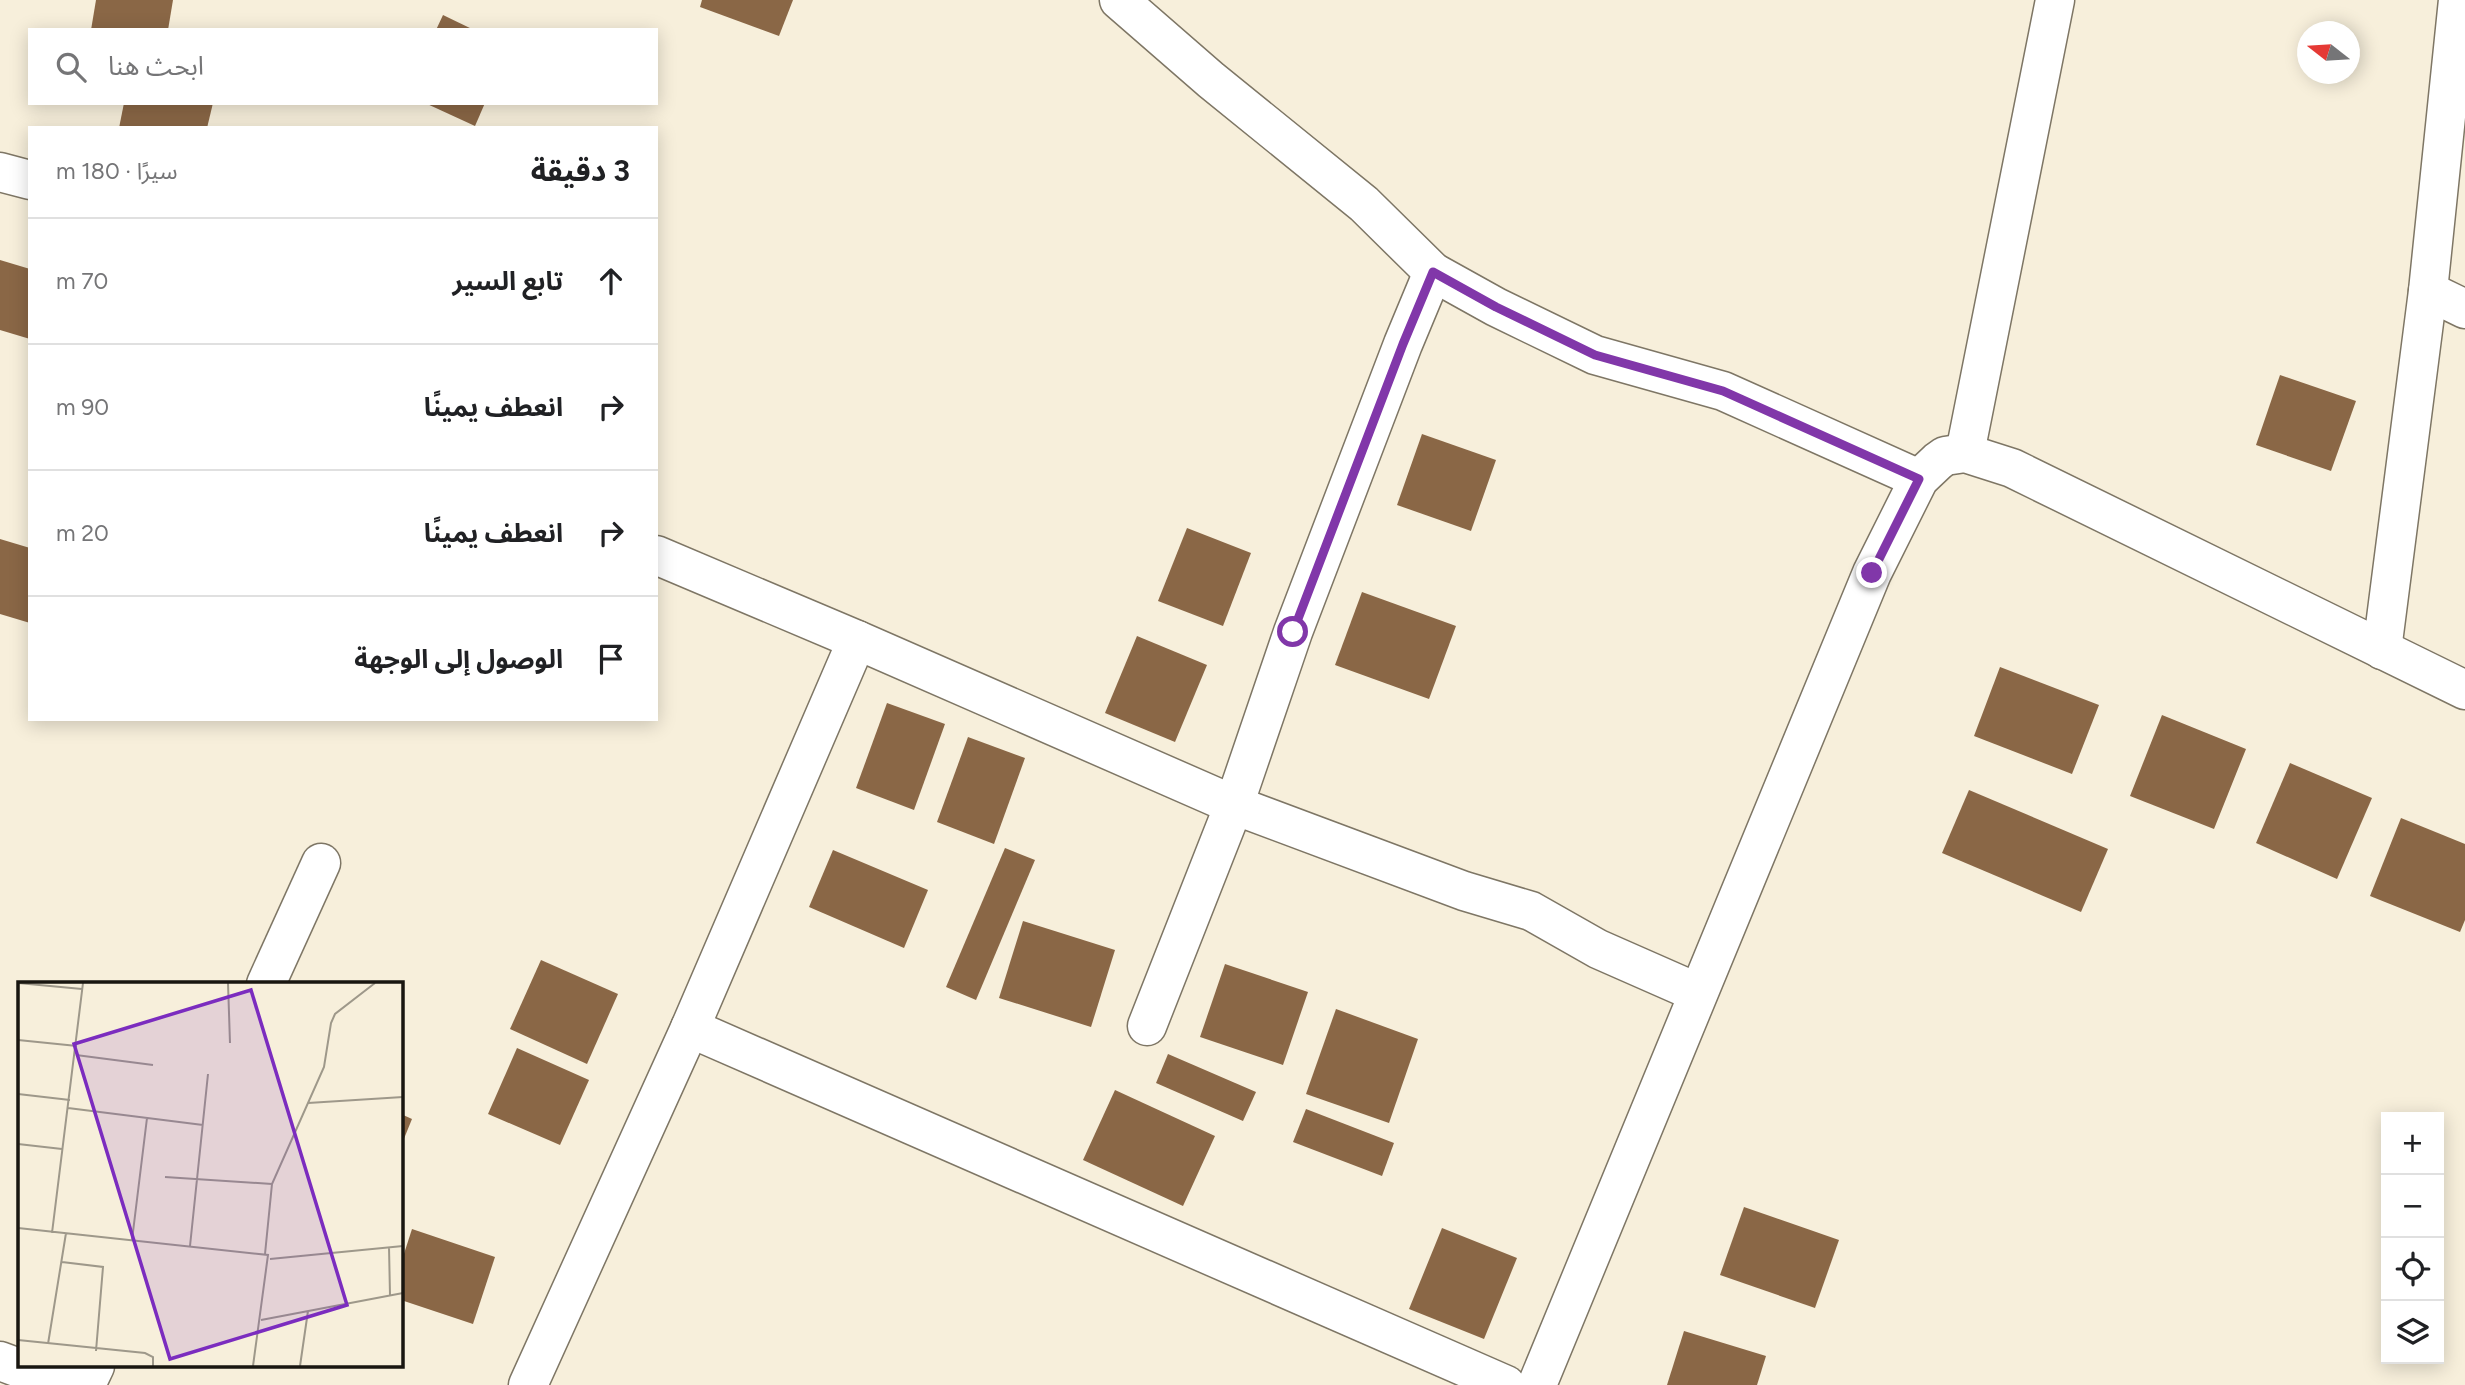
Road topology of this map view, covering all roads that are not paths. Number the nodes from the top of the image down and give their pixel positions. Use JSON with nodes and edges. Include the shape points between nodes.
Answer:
{"nodes":[{"id":1,"x":1119,"y":0,"type":"edge"},
{"id":2,"x":2055,"y":0,"type":"edge"},
{"id":3,"x":2458,"y":0,"type":"edge"},
{"id":4,"x":0,"y":172,"type":"edge"},
{"id":5,"x":28,"y":179,"type":"edge"},
{"id":6,"x":1433,"y":272,"type":"junction"},
{"id":7,"x":2428,"y":291,"type":"junction"},
{"id":8,"x":2465,"y":309,"type":"edge"},
{"id":9,"x":1965,"y":453,"type":"junction"},
{"id":10,"x":1919,"y":479,"type":"junction"},
{"id":11,"x":658,"y":556,"type":"edge"},
{"id":12,"x":857,"y":640,"type":"junction"},
{"id":13,"x":2382,"y":650,"type":"junction"},
{"id":14,"x":2465,"y":690,"type":"edge"},
{"id":15,"x":1234,"y":805,"type":"junction"},
{"id":16,"x":321,"y":863,"type":"dead end"},
{"id":17,"x":267,"y":982,"type":"edge"},
{"id":18,"x":1698,"y":993,"type":"junction"},
{"id":19,"x":1147,"y":1026,"type":"dead end"},
{"id":20,"x":690,"y":1028,"type":"junction"},
{"id":21,"x":94,"y":1368,"type":"edge"},
{"id":22,"x":9,"y":1371,"type":"edge"},
{"id":23,"x":65,"y":1385,"type":"edge"},
{"id":24,"x":86,"y":1385,"type":"edge"},
{"id":25,"x":528,"y":1385,"type":"edge"},
{"id":26,"x":1506,"y":1385,"type":"edge"},
{"id":27,"x":1537,"y":1385,"type":"edge"}],
"edges":[{"from":1,"to":6,"type":"street","via":[[1364,204]]},
{"from":2,"to":9,"type":"street"},
{"from":3,"to":7,"type":"street"},
{"from":4,"to":5,"type":"street"},
{"from":6,"to":10,"type":"street","via":[[1595,355],[1723,391]]},
{"from":6,"to":15,"type":"street","via":[[1293,632]]},
{"from":7,"to":8,"type":"street"},
{"from":7,"to":13,"type":"street"},
{"from":9,"to":10,"type":"street","via":[[1945,456]]},
{"from":9,"to":13,"type":"street","via":[[2012,468]]},
{"from":10,"to":18,"type":"street","via":[[1872,573]]},
{"from":11,"to":12,"type":"street"},
{"from":12,"to":15,"type":"street"},
{"from":12,"to":20,"type":"street"},
{"from":13,"to":14,"type":"street"},
{"from":15,"to":18,"type":"street","via":[[1464,891],[1531,911],[1598,949]]},
{"from":15,"to":19,"type":"street"},
{"from":16,"to":17,"type":"street"},
{"from":18,"to":27,"type":"street"},
{"from":20,"to":25,"type":"street"},
{"from":20,"to":26,"type":"street"},
{"from":21,"to":24,"type":"street"},
{"from":22,"to":23,"type":"street"}]}
